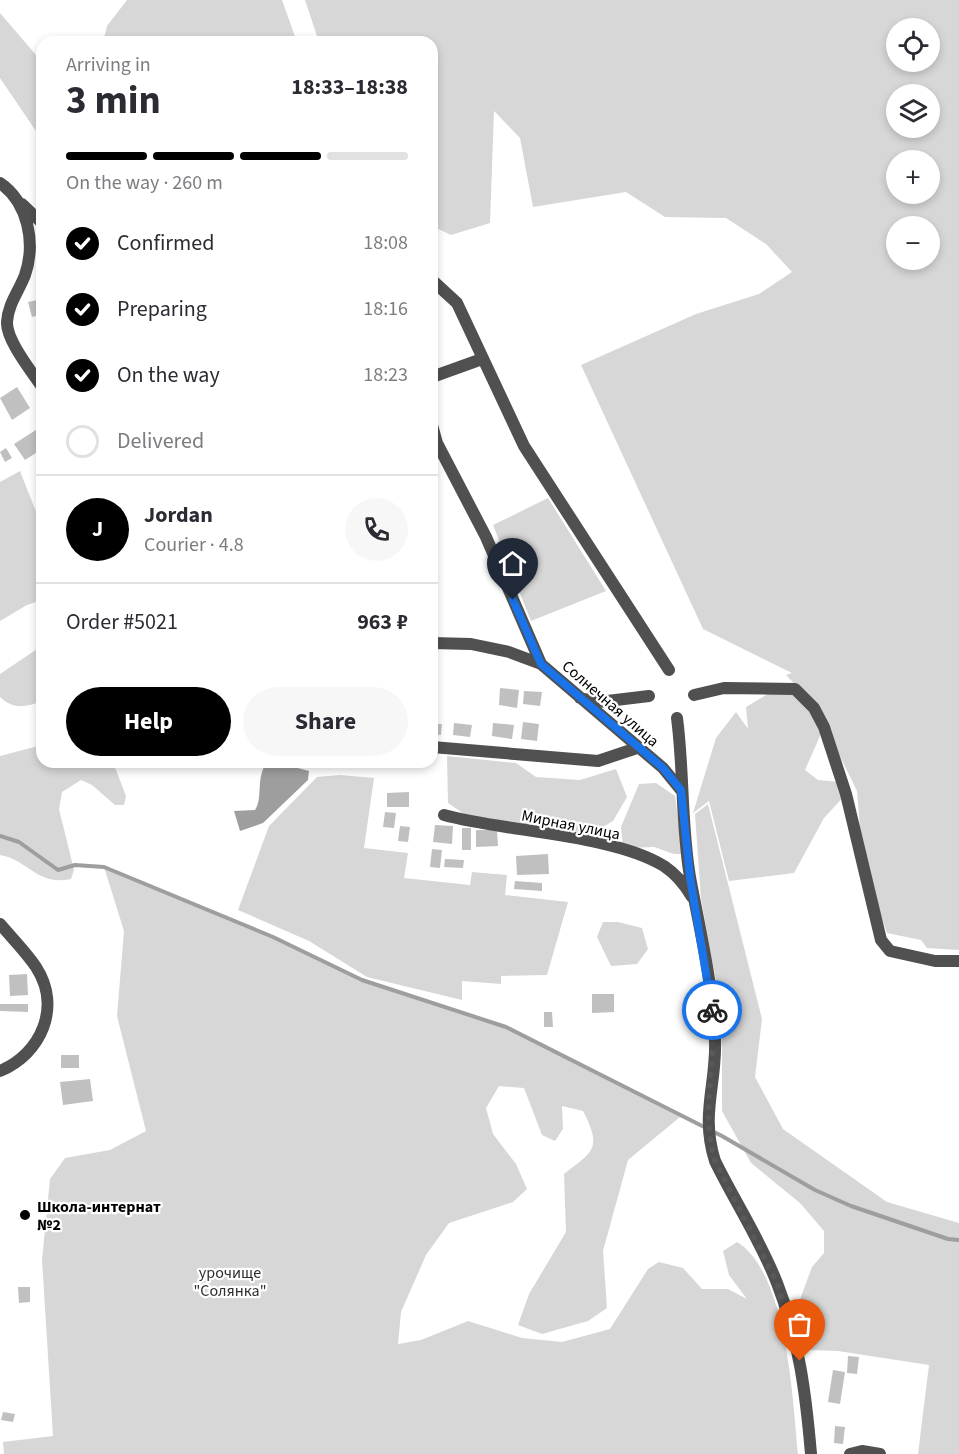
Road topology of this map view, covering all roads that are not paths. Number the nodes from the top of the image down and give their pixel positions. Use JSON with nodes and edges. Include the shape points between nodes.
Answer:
{"nodes":[{"id":1,"x":0,"y":183,"type":"edge"},
{"id":2,"x":19,"y":201,"type":"junction"},
{"id":3,"x":36,"y":217,"type":"edge"},
{"id":4,"x":438,"y":286,"type":"edge"},
{"id":5,"x":3,"y":321,"type":"edge"},
{"id":6,"x":482,"y":359,"type":"junction"},
{"id":7,"x":438,"y":375,"type":"edge"},
{"id":8,"x":36,"y":378,"type":"edge"},
{"id":9,"x":438,"y":445,"type":"edge"},
{"id":10,"x":438,"y":643,"type":"edge"},
{"id":11,"x":541,"y":664,"type":"junction"},
{"id":12,"x":669,"y":670,"type":"dead end"},
{"id":13,"x":694,"y":695,"type":"dead end"},
{"id":14,"x":649,"y":696,"type":"dead end"},
{"id":15,"x":576,"y":697,"type":"junction"},
{"id":16,"x":677,"y":718,"type":"dead end"},
{"id":17,"x":438,"y":748,"type":"edge"},
{"id":18,"x":637,"y":748,"type":"junction"},
{"id":19,"x":681,"y":790,"type":"junction"},
{"id":20,"x":444,"y":815,"type":"dead end"},
{"id":21,"x":697,"y":904,"type":"junction"},
{"id":22,"x":0,"y":924,"type":"edge"},
{"id":23,"x":959,"y":961,"type":"edge"},
{"id":24,"x":0,"y":1071,"type":"edge"},
{"id":25,"x":811,"y":1454,"type":"edge"},
{"id":26,"x":850,"y":1454,"type":"edge"},
{"id":27,"x":880,"y":1454,"type":"edge"}],
"edges":[{"from":1,"to":2,"type":"street"},
{"from":2,"to":3,"type":"street"},
{"from":2,"to":5,"type":"street","via":[[31,258]]},
{"from":4,"to":6,"type":"street","via":[[457,303]]},
{"from":5,"to":8,"type":"street"},
{"from":6,"to":7,"type":"street"},
{"from":6,"to":12,"type":"street","via":[[524,446]]},
{"from":9,"to":11,"type":"street","via":[[486,537]]},
{"from":10,"to":11,"type":"street","name":"Солнечная улица","via":[[471,644]]},
{"from":11,"to":15,"type":"street","name":"Солнечная улица"},
{"from":13,"to":23,"type":"street","via":[[724,688],[795,689],[814,708],[846,794],[880,940],[890,951],[935,961]]},
{"from":14,"to":15,"type":"street","via":[[599,702]]},
{"from":15,"to":18,"type":"street","name":"Солнечная улица"},
{"from":16,"to":19,"type":"street"},
{"from":17,"to":18,"type":"street","via":[[598,761]]},
{"from":18,"to":19,"type":"street","name":"Солнечная улица","via":[[663,768]]},
{"from":19,"to":21,"type":"street","via":[[690,877]]},
{"from":20,"to":21,"type":"street","name":"Мирная улица","via":[[648,858],[684,884]]},
{"from":21,"to":25,"type":"street","via":[[715,1041],[707,1123],[710,1144],[777,1283],[804,1379]]},
{"from":22,"to":24,"type":"street","via":[[44,982],[46,1017],[34,1048]]},
{"from":26,"to":27,"type":"street"}]}
